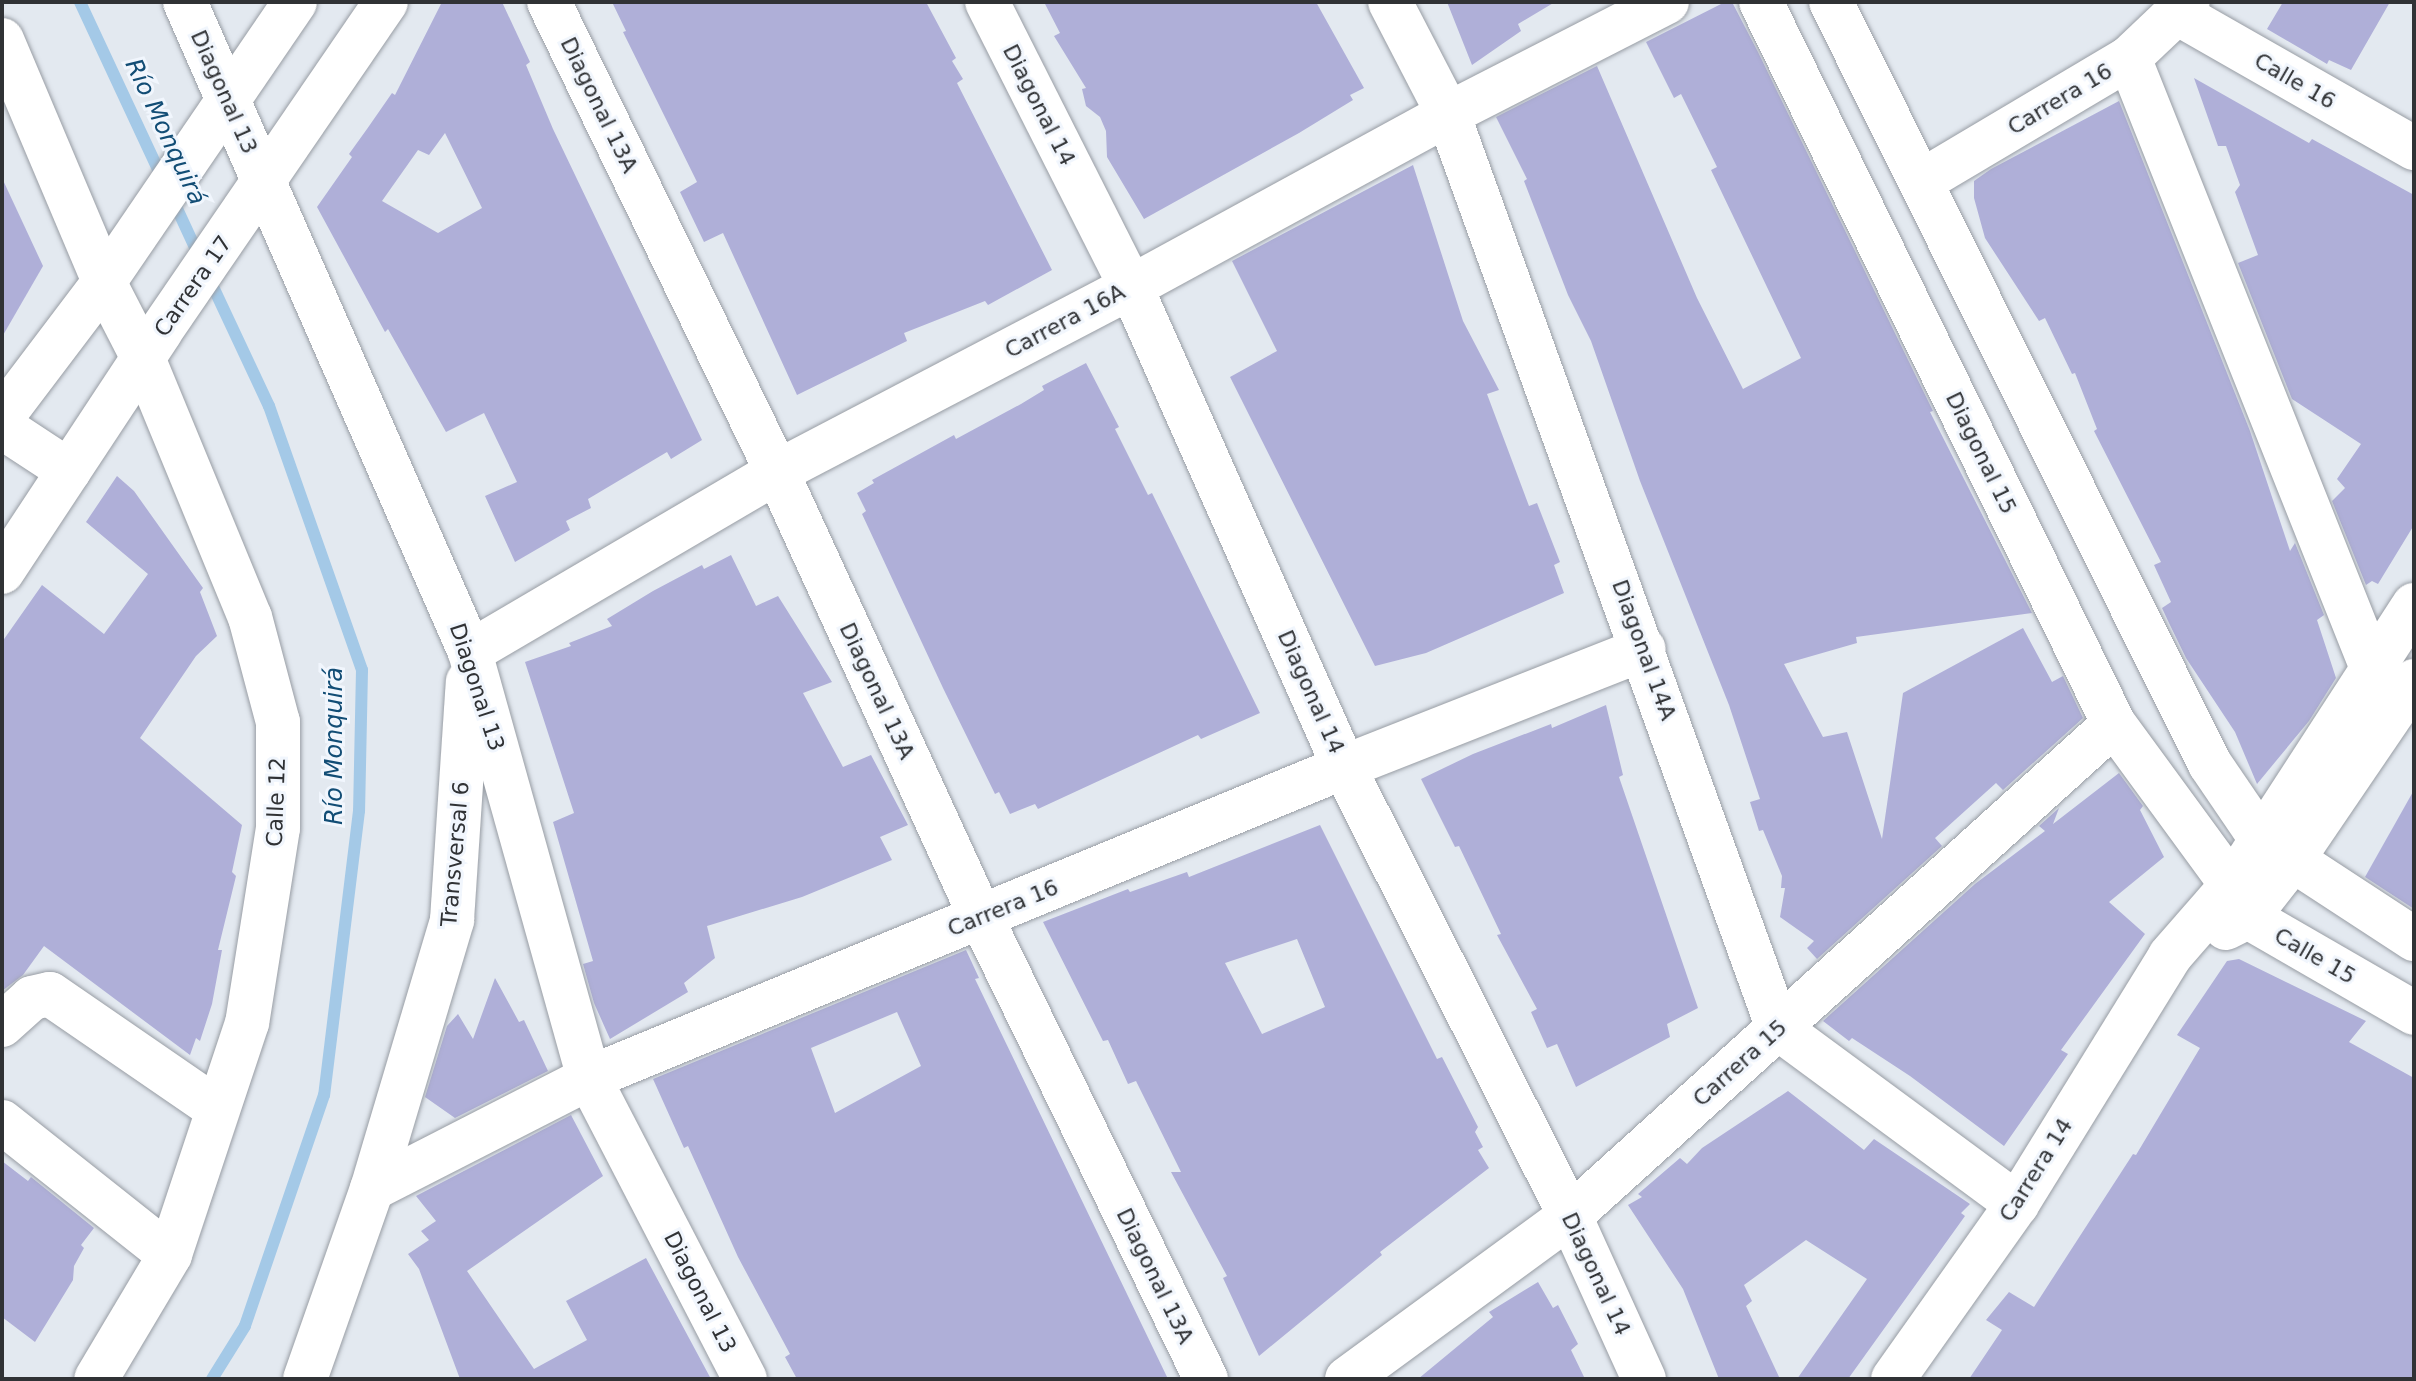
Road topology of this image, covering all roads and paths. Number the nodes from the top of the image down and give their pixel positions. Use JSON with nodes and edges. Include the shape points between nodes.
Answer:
{"nodes":[{"id":1,"x":185,"y":2,"type":"edge"},
{"id":2,"x":295,"y":2,"type":"edge"},
{"id":3,"x":386,"y":2,"type":"edge"},
{"id":4,"x":549,"y":2,"type":"edge"},
{"id":5,"x":987,"y":2,"type":"edge"},
{"id":6,"x":1390,"y":2,"type":"edge"},
{"id":7,"x":1667,"y":2,"type":"edge"},
{"id":8,"x":1761,"y":2,"type":"edge"},
{"id":9,"x":1831,"y":2,"type":"edge"},
{"id":10,"x":2182,"y":8,"type":"edge"},
{"id":11,"x":2,"y":40,"type":"edge"},
{"id":12,"x":2129,"y":58,"type":"junction"},
{"id":13,"x":1448,"y":114,"type":"junction"},
{"id":14,"x":215,"y":121,"type":"junction"},
{"id":15,"x":2414,"y":148,"type":"edge"},
{"id":16,"x":1922,"y":181,"type":"junction"},
{"id":17,"x":253,"y":199,"type":"junction"},
{"id":18,"x":114,"y":266,"type":"junction"},
{"id":19,"x":1131,"y":287,"type":"junction"},
{"id":20,"x":152,"y":345,"type":"junction"},
{"id":21,"x":2,"y":417,"type":"edge"},
{"id":22,"x":2,"y":427,"type":"edge"},
{"id":23,"x":69,"y":471,"type":"junction"},
{"id":24,"x":777,"y":472,"type":"junction"},
{"id":25,"x":2,"y":572,"type":"edge"},
{"id":26,"x":2414,"y":605,"type":"edge"},
{"id":27,"x":1644,"y":649,"type":"junction"},
{"id":28,"x":470,"y":652,"type":"junction"},
{"id":29,"x":2401,"y":685,"type":"edge"},
{"id":30,"x":2114,"y":724,"type":"junction"},
{"id":31,"x":1344,"y":767,"type":"junction"},
{"id":32,"x":2276,"y":850,"type":"junction"},
{"id":33,"x":2240,"y":901,"type":"junction"},
{"id":34,"x":981,"y":917,"type":"junction"},
{"id":35,"x":2414,"y":939,"type":"edge"},
{"id":36,"x":2414,"y":1013,"type":"edge"},
{"id":37,"x":2,"y":1025,"type":"edge"},
{"id":38,"x":1778,"y":1028,"type":"junction"},
{"id":39,"x":589,"y":1078,"type":"junction"},
{"id":40,"x":216,"y":1108,"type":"junction"},
{"id":41,"x":2,"y":1122,"type":"edge"},
{"id":42,"x":372,"y":1189,"type":"junction"},
{"id":43,"x":2017,"y":1204,"type":"junction"},
{"id":44,"x":1570,"y":1216,"type":"junction"},
{"id":45,"x":170,"y":1255,"type":"junction"},
{"id":46,"x":96,"y":1379,"type":"edge"},
{"id":47,"x":305,"y":1379,"type":"edge"},
{"id":48,"x":745,"y":1379,"type":"edge"},
{"id":49,"x":1206,"y":1379,"type":"edge"},
{"id":50,"x":1347,"y":1379,"type":"edge"},
{"id":51,"x":1644,"y":1379,"type":"edge"},
{"id":52,"x":1893,"y":1379,"type":"edge"}],
"edges":[{"from":1,"to":14,"type":"street","name":"Diagonal 13"},
{"from":2,"to":14,"type":"street"},
{"from":3,"to":17,"type":"street","name":"Carrera 17"},
{"from":4,"to":24,"type":"street","name":"Diagonal 13A"},
{"from":5,"to":19,"type":"street","name":"Diagonal 14"},
{"from":6,"to":13,"type":"street","name":"Diagonal 14A"},
{"from":7,"to":13,"type":"street","name":"Carrera 16A"},
{"from":8,"to":30,"type":"street","name":"Diagonal 15"},
{"from":9,"to":16,"type":"street"},
{"from":10,"to":12,"type":"street","name":"Carrera 16"},
{"from":10,"to":15,"type":"street","name":"Calle 16"},
{"from":11,"to":18,"type":"street"},
{"from":12,"to":16,"type":"street","name":"Carrera 16"},
{"from":12,"to":29,"type":"street"},
{"from":13,"to":19,"type":"street","name":"Carrera 16A"},
{"from":13,"to":27,"type":"street","name":"Diagonal 14A"},
{"from":14,"to":17,"type":"street","name":"Diagonal 13"},
{"from":14,"to":18,"type":"street"},
{"from":16,"to":32,"type":"street","via":[[2210,764]]},
{"from":17,"to":20,"type":"street","name":"Carrera 17"},
{"from":17,"to":28,"type":"street","name":"Diagonal 13"},
{"from":18,"to":20,"type":"street"},
{"from":18,"to":21,"type":"street"},
{"from":19,"to":24,"type":"street","name":"Carrera 16A"},
{"from":19,"to":31,"type":"street","name":"Diagonal 14"},
{"from":20,"to":23,"type":"street","name":"Carrera 17"},
{"from":20,"to":40,"type":"street","name":"Calle 12","via":[[250,617],[278,722],[278,828],[247,1023]]},
{"from":22,"to":23,"type":"street"},
{"from":23,"to":25,"type":"street","name":"Carrera 17"},
{"from":24,"to":28,"type":"street","name":"Carrera 16A"},
{"from":24,"to":34,"type":"street","name":"Diagonal 13A"},
{"from":26,"to":29,"type":"street","name":"Carrera 14"},
{"from":27,"to":31,"type":"street","name":"Carrera 16"},
{"from":27,"to":38,"type":"street","name":"Diagonal 14A"},
{"from":28,"to":39,"type":"street","name":"Diagonal 13"},
{"from":28,"to":42,"type":"street","name":"Transversal 6","via":[[452,920]]},
{"from":29,"to":32,"type":"street","name":"Carrera 14"},
{"from":30,"to":33,"type":"street","name":"Diagonal 15"},
{"from":30,"to":38,"type":"street","name":"Carrera 15"},
{"from":31,"to":34,"type":"street","name":"Carrera 16"},
{"from":31,"to":44,"type":"street","name":"Diagonal 14"},
{"from":32,"to":33,"type":"street","name":"Carrera 14"},
{"from":32,"to":35,"type":"street"},
{"from":33,"to":36,"type":"street","name":"Calle 15"},
{"from":33,"to":43,"type":"street","name":"Carrera 14","via":[[2170,956]]},
{"from":34,"to":39,"type":"street","name":"Carrera 16"},
{"from":34,"to":49,"type":"street","name":"Diagonal 13A"},
{"from":37,"to":40,"type":"street","via":[[32,998],[50,994]]},
{"from":38,"to":43,"type":"street"},
{"from":38,"to":44,"type":"street","name":"Carrera 15"},
{"from":39,"to":42,"type":"street","name":"Carrera 16"},
{"from":39,"to":48,"type":"street","name":"Diagonal 13"},
{"from":40,"to":45,"type":"street","name":"Calle 12"},
{"from":41,"to":45,"type":"street"},
{"from":42,"to":47,"type":"street"},
{"from":43,"to":52,"type":"street","name":"Carrera 14"},
{"from":44,"to":50,"type":"street","name":"Carrera 15"},
{"from":44,"to":51,"type":"street","name":"Diagonal 14"},
{"from":45,"to":46,"type":"street","name":"Calle 12"}]}
